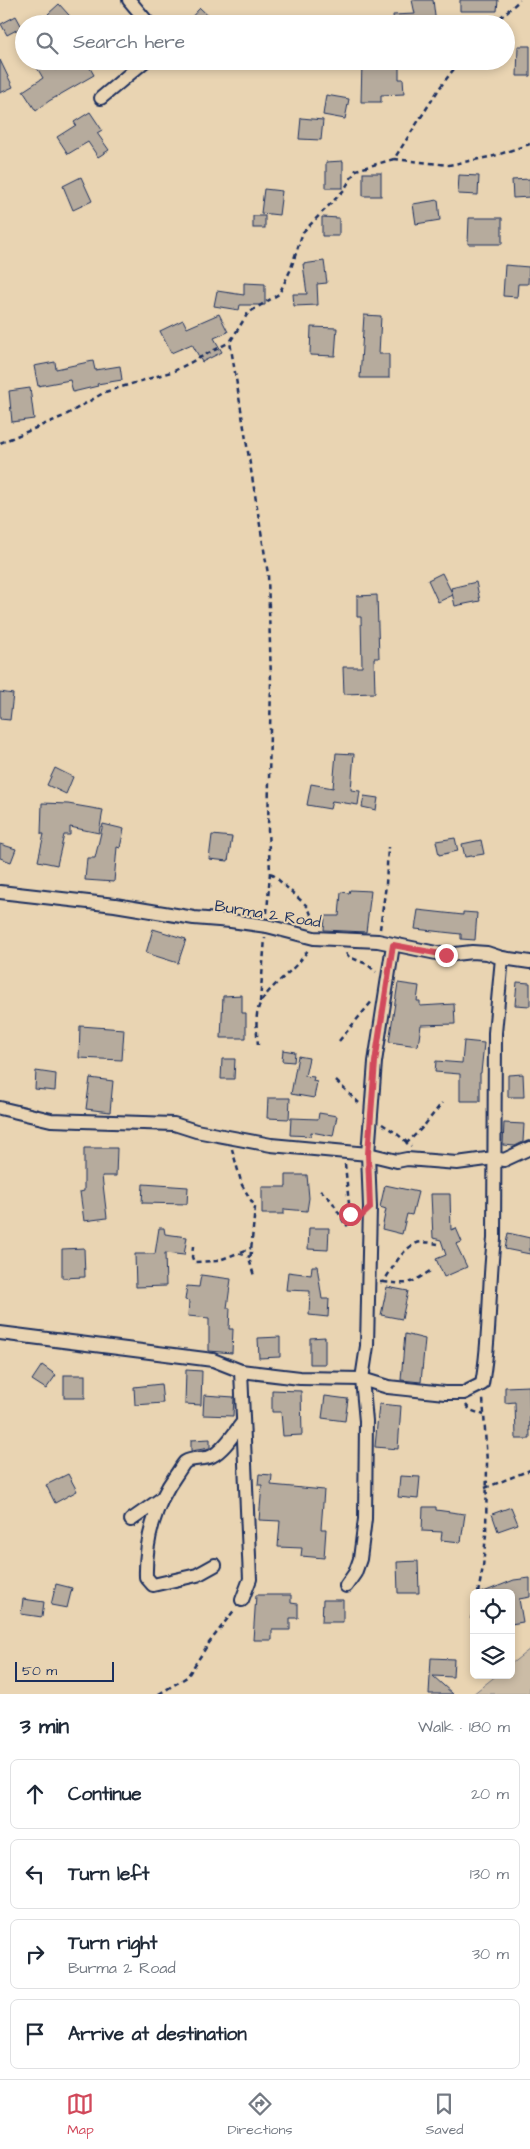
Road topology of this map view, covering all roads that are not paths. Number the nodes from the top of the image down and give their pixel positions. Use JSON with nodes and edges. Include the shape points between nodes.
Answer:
{"nodes":[{"id":1,"x":129,"y":0,"type":"edge"},
{"id":2,"x":142,"y":15,"type":"edge"},
{"id":3,"x":134,"y":70,"type":"edge"},
{"id":4,"x":101,"y":98,"type":"dead end"},
{"id":5,"x":0,"y":892,"type":"edge"},
{"id":6,"x":393,"y":945,"type":"junction"},
{"id":7,"x":502,"y":958,"type":"junction"},
{"id":8,"x":530,"y":962,"type":"edge"},
{"id":9,"x":0,"y":1108,"type":"edge"},
{"id":10,"x":530,"y":1148,"type":"edge"},
{"id":11,"x":368,"y":1154,"type":"junction"},
{"id":12,"x":494,"y":1158,"type":"junction"},
{"id":13,"x":0,"y":1333,"type":"edge"},
{"id":14,"x":241,"y":1372,"type":"junction"},
{"id":15,"x":362,"y":1379,"type":"junction"},
{"id":16,"x":243,"y":1422,"type":"junction"},
{"id":17,"x":161,"y":1499,"type":"junction"},
{"id":18,"x":131,"y":1520,"type":"dead end"},
{"id":19,"x":215,"y":1565,"type":"dead end"},
{"id":20,"x":346,"y":1586,"type":"dead end"},
{"id":21,"x":242,"y":1600,"type":"road end"}],
"edges":[{"from":1,"to":2,"type":"street"},
{"from":3,"to":4,"type":"street"},
{"from":5,"to":6,"type":"street","name":"Burma 2 Road","via":[[267,926],[318,938],[378,941]]},
{"from":6,"to":7,"type":"street","name":"Burma 2 Road","via":[[446,955],[472,952]]},
{"from":6,"to":11,"type":"street","via":[[375,1062]]},
{"from":7,"to":8,"type":"street","name":"Burma 2 Road"},
{"from":7,"to":12,"type":"street","via":[[496,1033]]},
{"from":9,"to":11,"type":"street","via":[[51,1120],[174,1124],[229,1138],[298,1149]]},
{"from":10,"to":12,"type":"street","via":[[504,1160]]},
{"from":11,"to":12,"type":"street","via":[[398,1161],[457,1163]]},
{"from":11,"to":15,"type":"street","via":[[367,1346]]},
{"from":12,"to":15,"type":"street","via":[[494,1239],[482,1384],[464,1393],[445,1393],[388,1387]]},
{"from":13,"to":14,"type":"street","via":[[213,1360]]},
{"from":14,"to":15,"type":"street","via":[[300,1378]]},
{"from":14,"to":16,"type":"street"},
{"from":15,"to":20,"type":"street","via":[[366,1421],[365,1519],[360,1559]]},
{"from":16,"to":17,"type":"street","via":[[228,1442],[211,1456],[185,1463]]},
{"from":16,"to":21,"type":"street","via":[[250,1579]]},
{"from":17,"to":18,"type":"street"},
{"from":17,"to":19,"type":"street","via":[[148,1540],[146,1577],[149,1581],[153,1585],[177,1581]]}]}
